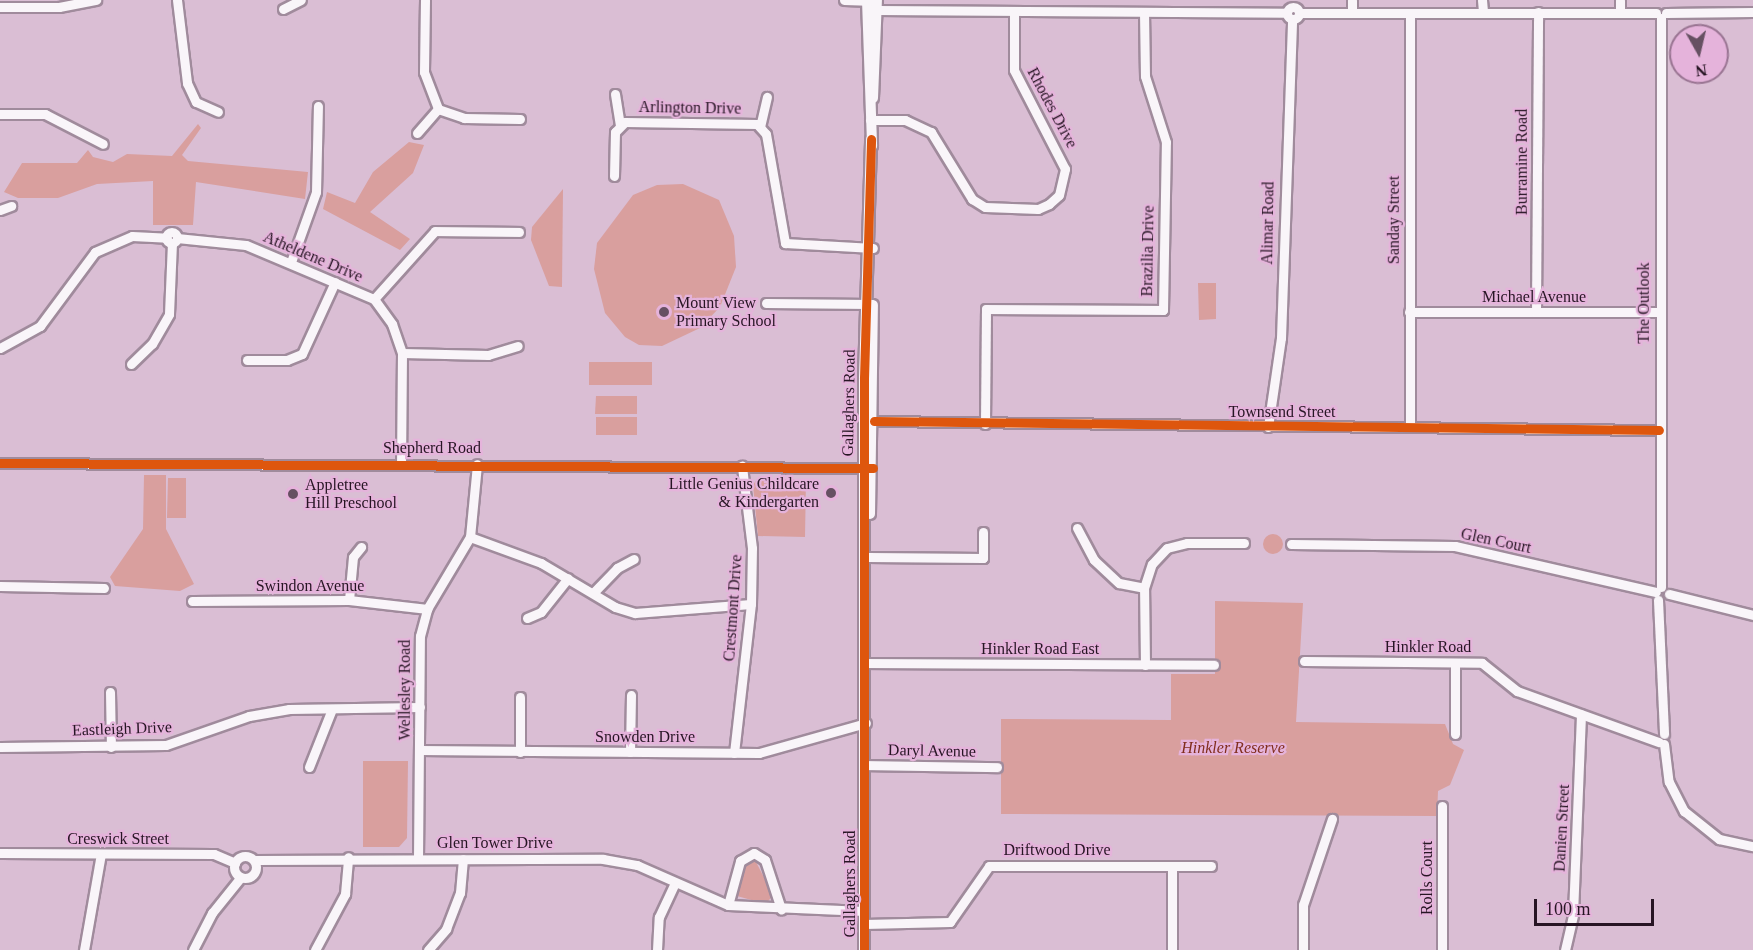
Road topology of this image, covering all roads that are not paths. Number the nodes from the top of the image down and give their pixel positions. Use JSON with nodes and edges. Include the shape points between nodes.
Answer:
{"nodes":[{"id":1,"x":96,"y":0,"type":"edge"},
{"id":2,"x":177,"y":0,"type":"edge"},
{"id":3,"x":301,"y":0,"type":"edge"},
{"id":4,"x":425,"y":0,"type":"edge"},
{"id":5,"x":844,"y":0,"type":"edge"},
{"id":6,"x":1352,"y":0,"type":"edge"},
{"id":7,"x":1482,"y":0,"type":"edge"},
{"id":8,"x":1620,"y":0,"type":"edge"},
{"id":9,"x":1722,"y":0,"type":"edge"},
{"id":10,"x":871,"y":6,"type":"edge"},
{"id":11,"x":0,"y":7,"type":"edge"},
{"id":12,"x":283,"y":9,"type":"dead end"},
{"id":13,"x":1722,"y":11,"type":"junction"},
{"id":14,"x":1483,"y":12,"type":"junction"},
{"id":15,"x":1538,"y":12,"type":"junction"},
{"id":16,"x":1620,"y":12,"type":"junction"},
{"id":17,"x":1753,"y":12,"type":"edge"},
{"id":18,"x":1014,"y":13,"type":"junction"},
{"id":19,"x":1144,"y":13,"type":"junction"},
{"id":20,"x":1352,"y":13,"type":"junction"},
{"id":21,"x":1410,"y":13,"type":"junction"},
{"id":22,"x":1661,"y":14,"type":"junction"},
{"id":23,"x":1292,"y":15,"type":"junction"},
{"id":24,"x":615,"y":94,"type":"dead end"},
{"id":25,"x":767,"y":97,"type":"dead end"},
{"id":26,"x":318,"y":106,"type":"dead end"},
{"id":27,"x":870,"y":108,"type":"junction"},
{"id":28,"x":438,"y":110,"type":"junction"},
{"id":29,"x":218,"y":112,"type":"dead end"},
{"id":30,"x":0,"y":114,"type":"edge"},
{"id":31,"x":520,"y":119,"type":"dead end"},
{"id":32,"x":620,"y":125,"type":"junction"},
{"id":33,"x":760,"y":127,"type":"junction"},
{"id":34,"x":417,"y":133,"type":"dead end"},
{"id":35,"x":103,"y":144,"type":"dead end"},
{"id":36,"x":614,"y":176,"type":"dead end"},
{"id":37,"x":11,"y":206,"type":"dead end"},
{"id":38,"x":0,"y":210,"type":"edge"},
{"id":39,"x":519,"y":232,"type":"dead end"},
{"id":40,"x":172,"y":239,"type":"junction"},
{"id":41,"x":870,"y":248,"type":"junction"},
{"id":42,"x":291,"y":262,"type":"junction"},
{"id":43,"x":335,"y":282,"type":"junction"},
{"id":44,"x":374,"y":299,"type":"junction"},
{"id":45,"x":766,"y":303,"type":"dead end"},
{"id":46,"x":869,"y":304,"type":"junction"},
{"id":47,"x":1409,"y":312,"type":"junction"},
{"id":48,"x":1536,"y":312,"type":"junction"},
{"id":49,"x":1658,"y":312,"type":"junction"},
{"id":50,"x":519,"y":346,"type":"dead end"},
{"id":51,"x":0,"y":348,"type":"edge"},
{"id":52,"x":402,"y":354,"type":"junction"},
{"id":53,"x":247,"y":360,"type":"dead end"},
{"id":54,"x":131,"y":364,"type":"dead end"},
{"id":55,"x":874,"y":424,"type":"junction"},
{"id":56,"x":985,"y":424,"type":"junction"},
{"id":57,"x":1268,"y":427,"type":"junction"},
{"id":58,"x":1410,"y":427,"type":"junction"},
{"id":59,"x":1659,"y":430,"type":"junction"},
{"id":60,"x":0,"y":463,"type":"edge"},
{"id":61,"x":401,"y":463,"type":"junction"},
{"id":62,"x":477,"y":464,"type":"junction"},
{"id":63,"x":742,"y":466,"type":"junction"},
{"id":64,"x":869,"y":468,"type":"junction"},
{"id":65,"x":1077,"y":528,"type":"dead end"},
{"id":66,"x":983,"y":532,"type":"dead end"},
{"id":67,"x":470,"y":537,"type":"junction"},
{"id":68,"x":1244,"y":543,"type":"dead end"},
{"id":69,"x":1292,"y":544,"type":"dead end"},
{"id":70,"x":361,"y":548,"type":"dead end"},
{"id":71,"x":868,"y":557,"type":"junction"},
{"id":72,"x":634,"y":560,"type":"dead end"},
{"id":73,"x":568,"y":578,"type":"junction"},
{"id":74,"x":0,"y":586,"type":"edge"},
{"id":75,"x":104,"y":588,"type":"dead end"},
{"id":76,"x":1144,"y":588,"type":"junction"},
{"id":77,"x":594,"y":593,"type":"junction"},
{"id":78,"x":1662,"y":594,"type":"junction"},
{"id":79,"x":349,"y":600,"type":"junction"},
{"id":80,"x":192,"y":601,"type":"dead end"},
{"id":81,"x":751,"y":604,"type":"junction"},
{"id":82,"x":427,"y":609,"type":"junction"},
{"id":83,"x":1753,"y":615,"type":"edge"},
{"id":84,"x":527,"y":618,"type":"dead end"},
{"id":85,"x":1304,"y":661,"type":"dead end"},
{"id":86,"x":866,"y":663,"type":"junction"},
{"id":87,"x":1455,"y":663,"type":"junction"},
{"id":88,"x":1144,"y":665,"type":"junction"},
{"id":89,"x":1214,"y":665,"type":"dead end"},
{"id":90,"x":110,"y":692,"type":"dead end"},
{"id":91,"x":631,"y":695,"type":"dead end"},
{"id":92,"x":520,"y":697,"type":"dead end"},
{"id":93,"x":420,"y":707,"type":"junction"},
{"id":94,"x":332,"y":709,"type":"junction"},
{"id":95,"x":1584,"y":715,"type":"junction"},
{"id":96,"x":866,"y":723,"type":"junction"},
{"id":97,"x":1455,"y":734,"type":"dead end"},
{"id":98,"x":1662,"y":739,"type":"junction"},
{"id":99,"x":0,"y":747,"type":"edge"},
{"id":100,"x":111,"y":747,"type":"junction"},
{"id":101,"x":420,"y":750,"type":"junction"},
{"id":102,"x":520,"y":752,"type":"junction"},
{"id":103,"x":630,"y":752,"type":"junction"},
{"id":104,"x":734,"y":753,"type":"junction"},
{"id":105,"x":866,"y":765,"type":"junction"},
{"id":106,"x":309,"y":767,"type":"dead end"},
{"id":107,"x":997,"y":767,"type":"dead end"},
{"id":108,"x":1442,"y":806,"type":"dead end"},
{"id":109,"x":1332,"y":819,"type":"dead end"},
{"id":110,"x":1753,"y":846,"type":"edge"},
{"id":111,"x":0,"y":853,"type":"edge"},
{"id":112,"x":101,"y":854,"type":"junction"},
{"id":113,"x":348,"y":857,"type":"junction"},
{"id":114,"x":418,"y":858,"type":"junction"},
{"id":115,"x":463,"y":859,"type":"junction"},
{"id":116,"x":254,"y":860,"type":"junction"},
{"id":117,"x":235,"y":863,"type":"junction"},
{"id":118,"x":1172,"y":866,"type":"junction"},
{"id":119,"x":1211,"y":866,"type":"dead end"},
{"id":120,"x":241,"y":877,"type":"junction"},
{"id":121,"x":675,"y":883,"type":"junction"},
{"id":122,"x":728,"y":905,"type":"junction"},
{"id":123,"x":781,"y":909,"type":"junction"},
{"id":124,"x":864,"y":911,"type":"junction"},
{"id":125,"x":864,"y":924,"type":"junction"},
{"id":126,"x":84,"y":950,"type":"edge"},
{"id":127,"x":193,"y":950,"type":"edge"},
{"id":128,"x":315,"y":950,"type":"edge"},
{"id":129,"x":428,"y":950,"type":"edge"},
{"id":130,"x":657,"y":950,"type":"edge"},
{"id":131,"x":864,"y":950,"type":"edge"},
{"id":132,"x":1172,"y":950,"type":"edge"},
{"id":133,"x":1303,"y":950,"type":"edge"},
{"id":134,"x":1442,"y":950,"type":"edge"},
{"id":135,"x":1565,"y":950,"type":"edge"}],
"edges":[{"from":1,"to":11,"type":"street","via":[[59,7]]},
{"from":2,"to":29,"type":"street","via":[[190,93],[204,109]]},
{"from":3,"to":12,"type":"street"},
{"from":4,"to":28,"type":"street","via":[[424,72]]},
{"from":5,"to":10,"type":"street"},
{"from":6,"to":20,"type":"street"},
{"from":7,"to":14,"type":"street"},
{"from":8,"to":16,"type":"street"},
{"from":9,"to":13,"type":"street"},
{"from":10,"to":18,"type":"street","via":[[907,13]]},
{"from":10,"to":27,"type":"street","name":"Gallaghers Road"},
{"from":13,"to":17,"type":"street"},
{"from":13,"to":22,"type":"street"},
{"from":14,"to":15,"type":"street"},
{"from":14,"to":21,"type":"street"},
{"from":15,"to":16,"type":"street"},
{"from":15,"to":48,"type":"street","name":"Burramine Road"},
{"from":16,"to":22,"type":"street"},
{"from":18,"to":19,"type":"street"},
{"from":18,"to":27,"type":"street","name":"Rhodes Drive","via":[[1014,70],[1065,169],[1059,195],[1049,204],[1038,209],[985,207],[972,199],[931,132]]},
{"from":19,"to":23,"type":"street"},
{"from":19,"to":56,"type":"street","name":"Brazilia Drive","via":[[1145,76],[1166,142],[1163,310],[986,309]]},
{"from":20,"to":21,"type":"street"},
{"from":20,"to":23,"type":"street"},
{"from":21,"to":47,"type":"street","name":"Sanday Street"},
{"from":22,"to":49,"type":"street","name":"The Outlook"},
{"from":23,"to":57,"type":"street","name":"Alimar Road","via":[[1281,338]]},
{"from":24,"to":32,"type":"street","name":"Arlington Drive"},
{"from":25,"to":33,"type":"street","name":"Arlington Drive"},
{"from":26,"to":42,"type":"street","via":[[316,192]]},
{"from":27,"to":41,"type":"street","name":"Gallaghers Road"},
{"from":28,"to":31,"type":"street","via":[[464,118]]},
{"from":28,"to":34,"type":"street"},
{"from":30,"to":35,"type":"street","via":[[45,114]]},
{"from":32,"to":33,"type":"street","name":"Arlington Drive"},
{"from":32,"to":36,"type":"street","name":"Arlington Drive","via":[[615,132]]},
{"from":33,"to":41,"type":"street","name":"Arlington Drive","via":[[785,243]]},
{"from":37,"to":38,"type":"street"},
{"from":39,"to":44,"type":"street","via":[[435,231]]},
{"from":40,"to":42,"type":"street","name":"Atheldene Drive","via":[[220,239]]},
{"from":40,"to":51,"type":"street","name":"Atheldene Drive","via":[[132,236],[95,252],[40,326]]},
{"from":40,"to":54,"type":"street","via":[[169,314],[152,344]]},
{"from":41,"to":46,"type":"street","name":"Gallaghers Road"},
{"from":42,"to":43,"type":"street","name":"Atheldene Drive"},
{"from":43,"to":44,"type":"street","name":"Atheldene Drive"},
{"from":43,"to":53,"type":"street","via":[[302,354],[287,360]]},
{"from":44,"to":52,"type":"street","name":"Atheldene Drive","via":[[392,324]]},
{"from":45,"to":46,"type":"street"},
{"from":46,"to":55,"type":"street","name":"Gallaghers Road"},
{"from":46,"to":64,"type":"street","name":"Gallaghers Road"},
{"from":47,"to":48,"type":"street","name":"Michael Avenue"},
{"from":47,"to":58,"type":"street","name":"Sanday Street"},
{"from":48,"to":49,"type":"street","name":"Michael Avenue"},
{"from":49,"to":59,"type":"street","name":"The Outlook"},
{"from":50,"to":52,"type":"street","via":[[488,355]]},
{"from":52,"to":61,"type":"street","name":"Atheldene Drive"},
{"from":55,"to":56,"type":"street","name":"Townsend Street"},
{"from":55,"to":64,"type":"street","name":"Gallaghers Road"},
{"from":56,"to":57,"type":"street","name":"Townsend Street"},
{"from":57,"to":58,"type":"street","name":"Townsend Street"},
{"from":58,"to":59,"type":"street","name":"Townsend Street"},
{"from":59,"to":78,"type":"street","name":"The Outlook"},
{"from":60,"to":61,"type":"street","name":"Shepherd Road"},
{"from":61,"to":62,"type":"street","name":"Shepherd Road"},
{"from":62,"to":63,"type":"street","name":"Shepherd Road"},
{"from":62,"to":67,"type":"street","name":"Wellesley Road"},
{"from":63,"to":64,"type":"street","name":"Shepherd Road"},
{"from":63,"to":81,"type":"street","name":"Crestmont Drive","via":[[752,548]]},
{"from":64,"to":71,"type":"street","name":"Gallaghers Road"},
{"from":65,"to":76,"type":"street","via":[[1094,560],[1119,583]]},
{"from":66,"to":71,"type":"street","via":[[983,558]]},
{"from":67,"to":73,"type":"street"},
{"from":67,"to":82,"type":"street","name":"Wellesley Road"},
{"from":68,"to":76,"type":"street","via":[[1187,543],[1167,549],[1152,564]]},
{"from":69,"to":78,"type":"street","name":"Glen Court","via":[[1455,546]]},
{"from":70,"to":79,"type":"street","via":[[353,557]]},
{"from":71,"to":86,"type":"street","name":"Gallaghers Road"},
{"from":72,"to":77,"type":"street","via":[[617,568]]},
{"from":73,"to":77,"type":"street"},
{"from":73,"to":84,"type":"street","via":[[541,612]]},
{"from":74,"to":75,"type":"street"},
{"from":76,"to":88,"type":"street"},
{"from":77,"to":81,"type":"street","via":[[635,613]]},
{"from":78,"to":83,"type":"street","name":"Glen Court"},
{"from":78,"to":98,"type":"street","name":"The Outlook"},
{"from":79,"to":80,"type":"street","name":"Swindon Avenue"},
{"from":79,"to":82,"type":"street","name":"Swindon Avenue"},
{"from":81,"to":104,"type":"street","name":"Crestmont Drive"},
{"from":82,"to":93,"type":"street","name":"Wellesley Road","via":[[420,636]]},
{"from":85,"to":87,"type":"street","name":"Hinkler Road"},
{"from":86,"to":88,"type":"street","name":"Hinkler Road East"},
{"from":86,"to":96,"type":"street","name":"Gallaghers Road"},
{"from":87,"to":95,"type":"street","name":"Hinkler Road","via":[[1490,665],[1517,691]]},
{"from":87,"to":97,"type":"street"},
{"from":88,"to":89,"type":"street","name":"Hinkler Road East"},
{"from":90,"to":100,"type":"street"},
{"from":91,"to":103,"type":"street"},
{"from":92,"to":102,"type":"street"},
{"from":93,"to":94,"type":"street","name":"Eastleigh Drive"},
{"from":93,"to":101,"type":"street","name":"Wellesley Road"},
{"from":94,"to":100,"type":"street","name":"Eastleigh Drive","via":[[268,712],[191,740]]},
{"from":94,"to":106,"type":"street"},
{"from":95,"to":98,"type":"street","name":"Hinkler Road"},
{"from":95,"to":135,"type":"street","name":"Danien Street","via":[[1573,914]]},
{"from":96,"to":104,"type":"street","name":"Snowden Drive","via":[[782,750]]},
{"from":96,"to":105,"type":"street","name":"Gallaghers Road"},
{"from":98,"to":110,"type":"street","via":[[1669,782],[1684,811],[1719,839]]},
{"from":99,"to":100,"type":"street","name":"Eastleigh Drive"},
{"from":101,"to":102,"type":"street","name":"Snowden Drive"},
{"from":101,"to":114,"type":"street","name":"Wellesley Road"},
{"from":102,"to":103,"type":"street","name":"Snowden Drive"},
{"from":103,"to":104,"type":"street","name":"Snowden Drive"},
{"from":105,"to":107,"type":"street","name":"Daryl Avenue"},
{"from":105,"to":124,"type":"street","name":"Gallaghers Road"},
{"from":108,"to":134,"type":"street","name":"Rolls Court"},
{"from":109,"to":133,"type":"street","via":[[1303,905]]},
{"from":111,"to":112,"type":"street","name":"Creswick Street"},
{"from":112,"to":117,"type":"street","name":"Creswick Street","via":[[214,854]]},
{"from":112,"to":126,"type":"street"},
{"from":113,"to":114,"type":"street","name":"Glen Tower Drive"},
{"from":113,"to":116,"type":"street","name":"Glen Tower Drive"},
{"from":113,"to":128,"type":"street","via":[[345,894]]},
{"from":114,"to":115,"type":"street","name":"Glen Tower Drive"},
{"from":115,"to":121,"type":"street","name":"Glen Tower Drive","via":[[603,859],[637,865]]},
{"from":115,"to":129,"type":"street","via":[[460,893],[446,929]]},
{"from":116,"to":117,"type":"street","name":"Glen Tower Drive","via":[[243,856]]},
{"from":116,"to":120,"type":"street","via":[[253,874]]},
{"from":117,"to":120,"type":"street"},
{"from":118,"to":119,"type":"street","name":"Driftwood Drive"},
{"from":118,"to":125,"type":"street","name":"Driftwood Drive","via":[[989,866],[950,922]]},
{"from":118,"to":132,"type":"street"},
{"from":120,"to":127,"type":"street","via":[[212,913]]},
{"from":121,"to":122,"type":"street","name":"Glen Tower Drive"},
{"from":121,"to":130,"type":"street","via":[[659,917]]},
{"from":122,"to":123,"type":"street","name":"Glen Tower Drive"},
{"from":122,"to":123,"type":"street","via":[[740,861],[754,853],[765,861]]},
{"from":123,"to":124,"type":"street","name":"Glen Tower Drive"},
{"from":124,"to":125,"type":"street","name":"Gallaghers Road"},
{"from":125,"to":131,"type":"street","name":"Gallaghers Road"}]}
